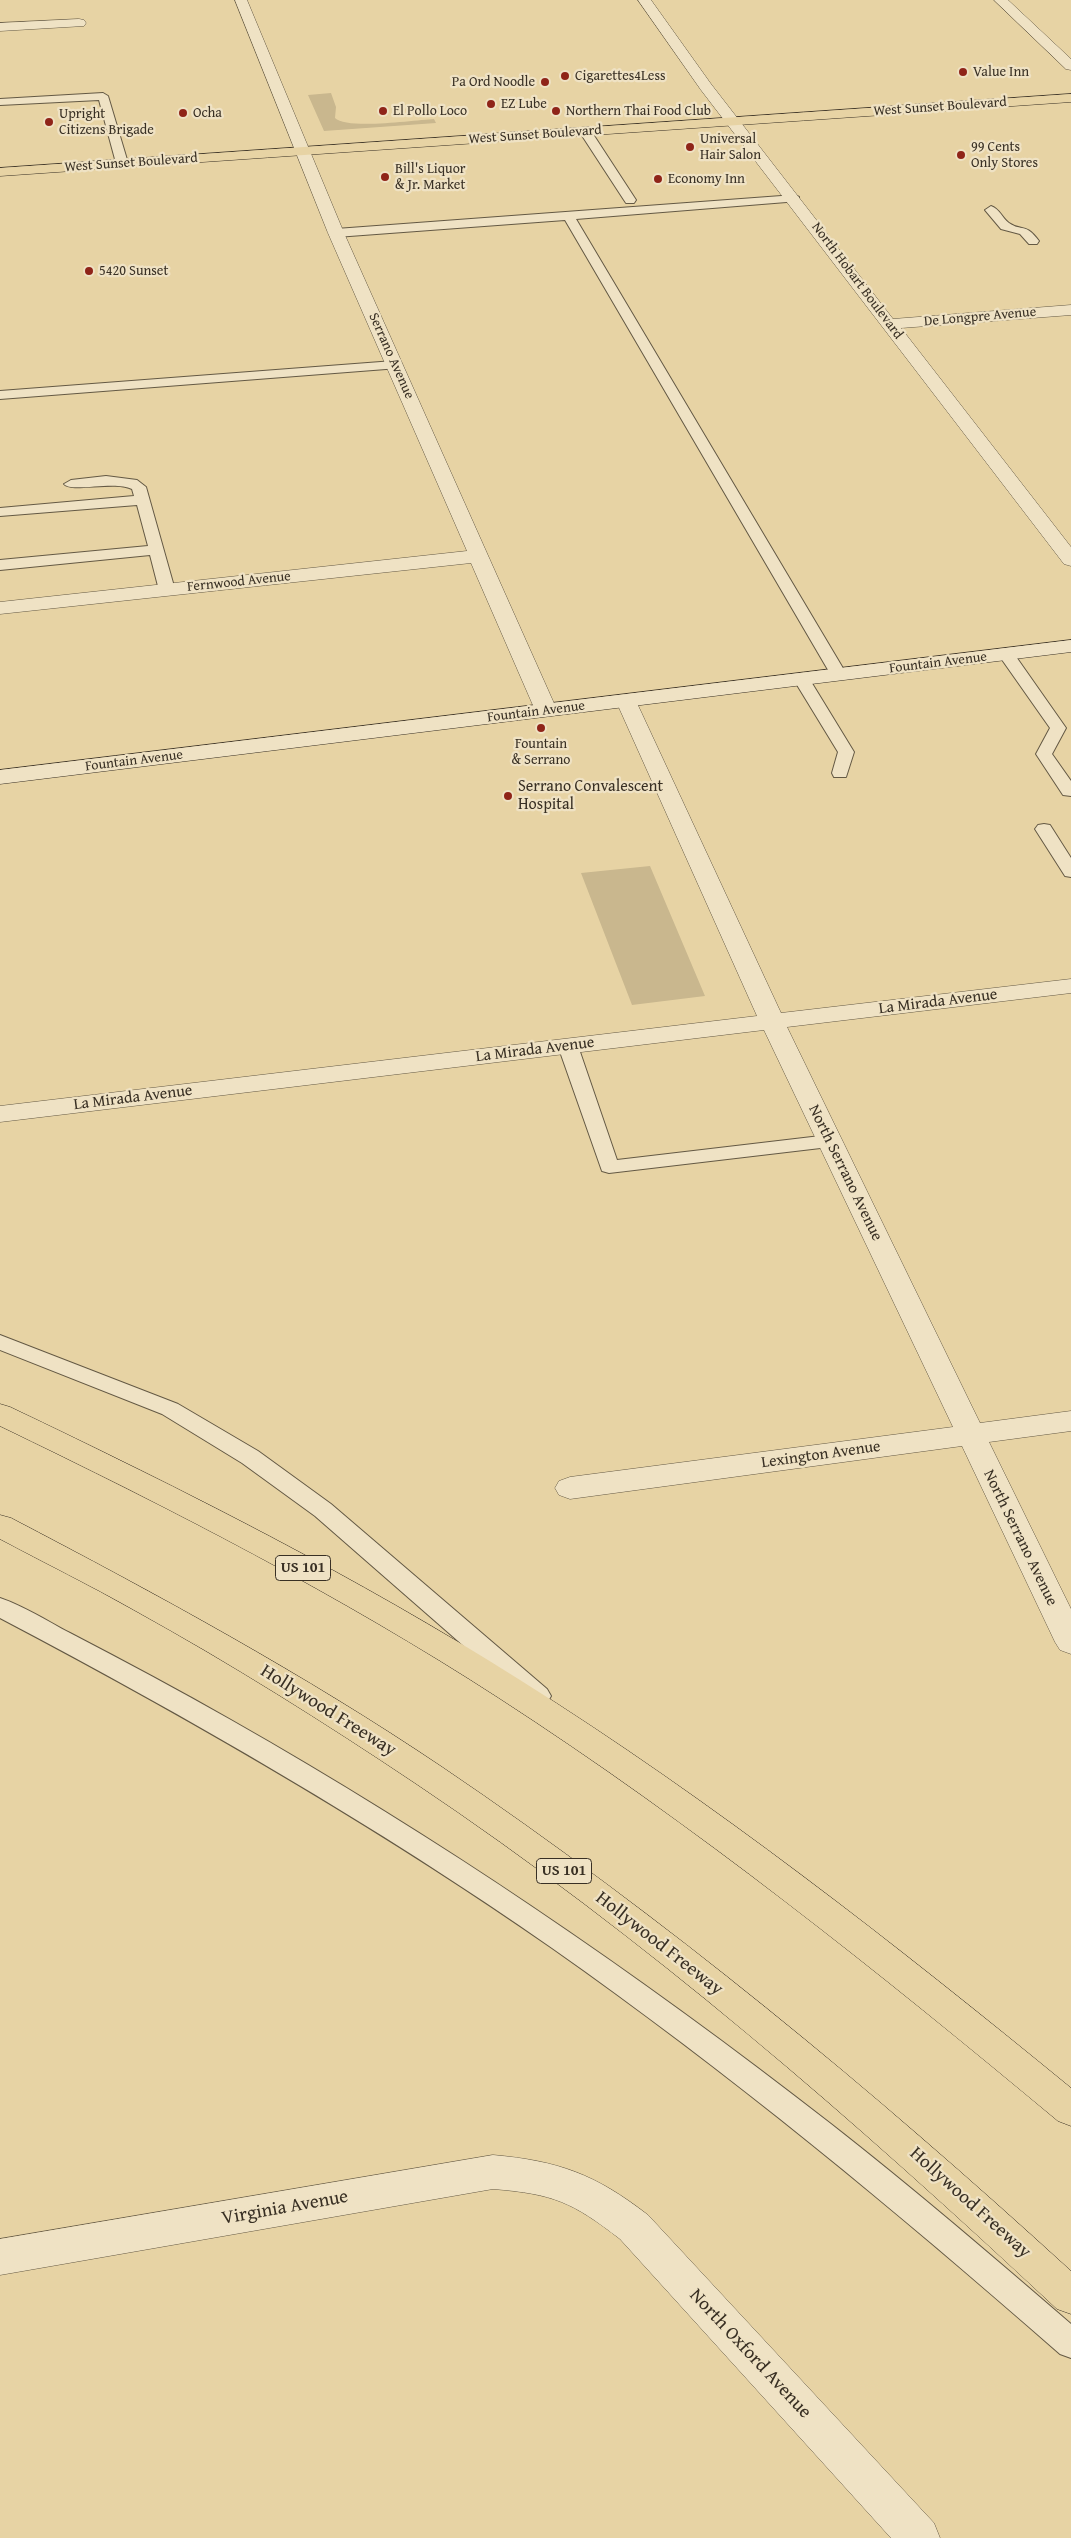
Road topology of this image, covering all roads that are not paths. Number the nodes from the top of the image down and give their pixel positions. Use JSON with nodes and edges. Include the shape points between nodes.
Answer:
{"nodes":[{"id":1,"x":241,"y":0,"type":"edge"},
{"id":2,"x":644,"y":0,"type":"edge"},
{"id":3,"x":1000,"y":0,"type":"edge"},
{"id":4,"x":79,"y":22,"type":"dead end"},
{"id":5,"x":0,"y":27,"type":"edge"},
{"id":6,"x":1069,"y":62,"type":"edge"},
{"id":7,"x":1071,"y":98,"type":"edge"},
{"id":8,"x":0,"y":102,"type":"edge"},
{"id":9,"x":733,"y":122,"type":"junction"},
{"id":10,"x":585,"y":131,"type":"junction"},
{"id":11,"x":303,"y":151,"type":"junction"},
{"id":12,"x":122,"y":163,"type":"junction"},
{"id":13,"x":0,"y":172,"type":"edge"},
{"id":14,"x":795,"y":199,"type":"junction"},
{"id":15,"x":630,"y":200,"type":"dead end"},
{"id":16,"x":991,"y":210,"type":"dead end"},
{"id":17,"x":568,"y":215,"type":"junction"},
{"id":18,"x":336,"y":233,"type":"junction"},
{"id":19,"x":1033,"y":241,"type":"dead end"},
{"id":20,"x":1071,"y":310,"type":"edge"},
{"id":21,"x":889,"y":324,"type":"junction"},
{"id":22,"x":394,"y":365,"type":"junction"},
{"id":23,"x":0,"y":395,"type":"edge"},
{"id":24,"x":71,"y":484,"type":"dead end"},
{"id":25,"x":142,"y":500,"type":"junction"},
{"id":26,"x":0,"y":512,"type":"edge"},
{"id":27,"x":156,"y":550,"type":"junction"},
{"id":28,"x":478,"y":556,"type":"junction"},
{"id":29,"x":1071,"y":560,"type":"edge"},
{"id":30,"x":0,"y":565,"type":"edge"},
{"id":31,"x":167,"y":590,"type":"junction"},
{"id":32,"x":0,"y":608,"type":"edge"},
{"id":33,"x":1071,"y":646,"type":"edge"},
{"id":34,"x":1006,"y":654,"type":"junction"},
{"id":35,"x":839,"y":675,"type":"junction"},
{"id":36,"x":802,"y":680,"type":"junction"},
{"id":37,"x":626,"y":701,"type":"junction"},
{"id":38,"x":546,"y":710,"type":"junction"},
{"id":39,"x":840,"y":773,"type":"dead end"},
{"id":40,"x":0,"y":778,"type":"edge"},
{"id":41,"x":1069,"y":791,"type":"dead end"},
{"id":42,"x":1044,"y":829,"type":"dead end"},
{"id":43,"x":1071,"y":872,"type":"edge"},
{"id":44,"x":1071,"y":986,"type":"edge"},
{"id":45,"x":772,"y":1021,"type":"junction"},
{"id":46,"x":568,"y":1046,"type":"junction"},
{"id":47,"x":0,"y":1114,"type":"edge"},
{"id":48,"x":830,"y":1141,"type":"junction"},
{"id":49,"x":0,"y":1342,"type":"edge"},
{"id":50,"x":0,"y":1414,"type":"edge"},
{"id":51,"x":1071,"y":1421,"type":"edge"},
{"id":52,"x":970,"y":1435,"type":"junction"},
{"id":53,"x":570,"y":1488,"type":"dead end"},
{"id":54,"x":0,"y":1526,"type":"edge"},
{"id":55,"x":0,"y":1607,"type":"edge"},
{"id":56,"x":1071,"y":1642,"type":"edge"},
{"id":57,"x":593,"y":1744,"type":"junction"},
{"id":58,"x":1071,"y":2110,"type":"edge"},
{"id":59,"x":570,"y":2184,"type":"joint"},
{"id":60,"x":0,"y":2257,"type":"edge"},
{"id":61,"x":1071,"y":2296,"type":"edge"},
{"id":62,"x":1071,"y":2344,"type":"edge"},
{"id":63,"x":919,"y":2538,"type":"edge"}],
"edges":[{"from":1,"to":11,"type":"street","name":"Serrano Avenue"},
{"from":2,"to":9,"type":"street","name":"North Hobart Boulevard"},
{"from":3,"to":6,"type":"street"},
{"from":4,"to":5,"type":"street"},
{"from":7,"to":9,"type":"main road","name":"West Sunset Boulevard"},
{"from":8,"to":12,"type":"lane","via":[[103,96]]},
{"from":9,"to":10,"type":"main road","name":"West Sunset Boulevard"},
{"from":9,"to":14,"type":"street","name":"North Hobart Boulevard"},
{"from":10,"to":11,"type":"main road","name":"West Sunset Boulevard"},
{"from":10,"to":15,"type":"lane"},
{"from":11,"to":12,"type":"main road","name":"West Sunset Boulevard"},
{"from":11,"to":18,"type":"street","name":"Serrano Avenue"},
{"from":12,"to":13,"type":"main road","name":"West Sunset Boulevard"},
{"from":14,"to":17,"type":"lane"},
{"from":14,"to":21,"type":"street","name":"North Hobart Boulevard"},
{"from":16,"to":19,"type":"lane","via":[[1005,226],[1024,231]]},
{"from":17,"to":18,"type":"lane"},
{"from":17,"to":35,"type":"lane"},
{"from":18,"to":22,"type":"street","name":"Serrano Avenue"},
{"from":20,"to":21,"type":"street","name":"De Longpre Avenue"},
{"from":21,"to":29,"type":"street","name":"North Hobart Boulevard"},
{"from":22,"to":23,"type":"lane"},
{"from":22,"to":28,"type":"street","name":"Serrano Avenue"},
{"from":24,"to":25,"type":"lane","via":[[115,480],[132,482],[138,487]]},
{"from":25,"to":26,"type":"lane"},
{"from":25,"to":27,"type":"lane"},
{"from":27,"to":30,"type":"lane"},
{"from":27,"to":31,"type":"lane"},
{"from":28,"to":31,"type":"street","name":"Fernwood Avenue"},
{"from":28,"to":38,"type":"street","name":"Serrano Avenue"},
{"from":31,"to":32,"type":"street","name":"Fernwood Avenue"},
{"from":33,"to":34,"type":"street","name":"Fountain Avenue"},
{"from":34,"to":35,"type":"street","name":"Fountain Avenue"},
{"from":34,"to":41,"type":"lane","via":[[1058,728],[1044,754]]},
{"from":35,"to":36,"type":"street","name":"Fountain Avenue"},
{"from":36,"to":37,"type":"street","name":"Fountain Avenue"},
{"from":36,"to":39,"type":"lane","via":[[846,752]]},
{"from":37,"to":38,"type":"street","name":"Fountain Avenue"},
{"from":37,"to":45,"type":"street","name":"North Serrano Avenue"},
{"from":38,"to":40,"type":"street","name":"Fountain Avenue"},
{"from":42,"to":43,"type":"lane"},
{"from":44,"to":45,"type":"street","name":"La Mirada Avenue"},
{"from":45,"to":46,"type":"street","name":"La Mirada Avenue"},
{"from":45,"to":48,"type":"street","name":"North Serrano Avenue"},
{"from":46,"to":47,"type":"street","name":"La Mirada Avenue"},
{"from":46,"to":48,"type":"lane","via":[[609,1167]]},
{"from":48,"to":52,"type":"street","name":"North Serrano Avenue"},
{"from":49,"to":57,"type":"lane","via":[[170,1409],[250,1457],[323,1510]]},
{"from":50,"to":57,"type":"main road","number":"US 101","via":[[273,1551],[423,1636]]},
{"from":51,"to":52,"type":"street","name":"Lexington Avenue"},
{"from":52,"to":53,"type":"street","name":"Lexington Avenue"},
{"from":52,"to":56,"type":"street","name":"North Serrano Avenue"},
{"from":54,"to":61,"type":"main road","name":"Hollywood Freeway","number":"US 101","via":[[187,1624],[344,1719],[499,1824],[672,1952],[834,2083]]},
{"from":55,"to":62,"type":"lane","via":[[300,1770],[540,1924],[792,2109],[982,2264]]},
{"from":57,"to":58,"type":"main road","number":"US 101","via":[[764,1865],[936,1998]]},
{"from":59,"to":60,"type":"street","name":"Virginia Avenue","via":[[534,2175],[493,2172]]},
{"from":59,"to":63,"type":"street","name":"North Oxford Avenue","via":[[602,2202],[634,2227]]}]}
